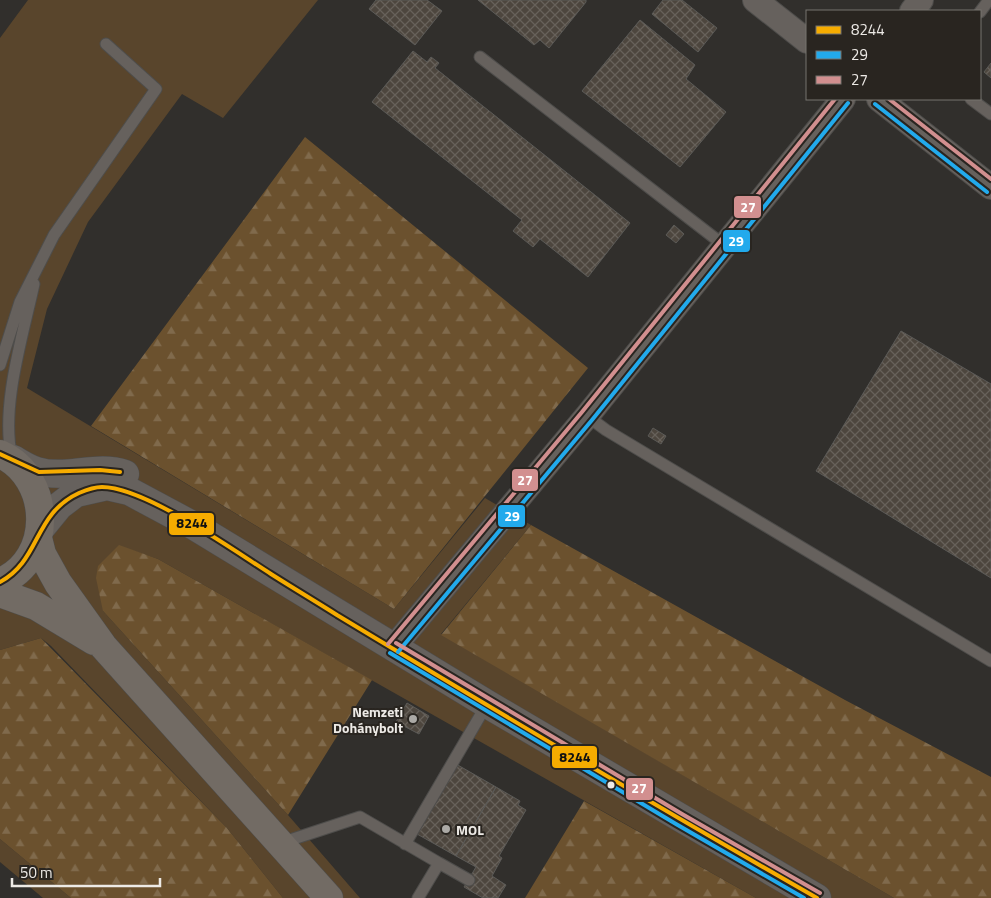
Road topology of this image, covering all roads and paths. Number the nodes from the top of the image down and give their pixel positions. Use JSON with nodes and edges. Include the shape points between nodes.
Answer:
{"nodes":[{"id":1,"x":755,"y":0,"type":"edge"},
{"id":2,"x":921,"y":0,"type":"edge"},
{"id":3,"x":990,"y":0,"type":"edge"},
{"id":4,"x":913,"y":10,"type":"edge"},
{"id":5,"x":981,"y":11,"type":"edge"},
{"id":6,"x":806,"y":40,"type":"edge"},
{"id":7,"x":106,"y":44,"type":"dead end"},
{"id":8,"x":480,"y":57,"type":"dead end"},
{"id":9,"x":841,"y":100,"type":"edge"},
{"id":10,"x":881,"y":100,"type":"edge"},
{"id":11,"x":972,"y":100,"type":"edge"},
{"id":12,"x":991,"y":114,"type":"edge"},
{"id":13,"x":991,"y":188,"type":"edge"},
{"id":14,"x":725,"y":246,"type":"junction"},
{"id":15,"x":38,"y":266,"type":"junction"},
{"id":16,"x":0,"y":365,"type":"edge"},
{"id":17,"x":587,"y":416,"type":"junction"},
{"id":18,"x":6,"y":457,"type":"edge"},
{"id":19,"x":196,"y":527,"type":"junction"},
{"id":20,"x":40,"y":533,"type":"junction"},
{"id":21,"x":0,"y":582,"type":"edge"},
{"id":22,"x":0,"y":593,"type":"edge"},
{"id":23,"x":103,"y":646,"type":"junction"},
{"id":24,"x":393,"y":648,"type":"junction"},
{"id":25,"x":991,"y":660,"type":"edge"},
{"id":26,"x":487,"y":704,"type":"junction"},
{"id":27,"x":280,"y":844,"type":"junction"},
{"id":28,"x":405,"y":844,"type":"junction"},
{"id":29,"x":439,"y":864,"type":"junction"},
{"id":30,"x":469,"y":880,"type":"dead end"},
{"id":31,"x":423,"y":896,"type":"edge"},
{"id":32,"x":329,"y":898,"type":"edge"},
{"id":33,"x":817,"y":898,"type":"edge"}],
"edges":[{"from":1,"to":6,"type":"street"},
{"from":2,"to":4,"type":"street"},
{"from":3,"to":5,"type":"lane"},
{"from":7,"to":15,"type":"lane","via":[[156,89],[54,235]]},
{"from":8,"to":14,"type":"lane"},
{"from":9,"to":14,"type":"street"},
{"from":10,"to":13,"type":"street"},
{"from":11,"to":12,"type":"lane"},
{"from":14,"to":17,"type":"street"},
{"from":15,"to":16,"type":"lane","via":[[20,302]]},
{"from":15,"to":18,"type":"lane","via":[[16,368],[7,423]]},
{"from":17,"to":24,"type":"street"},
{"from":17,"to":25,"type":"lane"},
{"from":18,"to":19,"type":"street","via":[[38,472],[107,469],[130,476],[143,481]]},
{"from":18,"to":20,"type":"main road","via":[[27,475],[34,488],[39,501]]},
{"from":19,"to":20,"type":"street","via":[[129,492],[107,486],[76,493],[59,506]]},
{"from":19,"to":24,"type":"street"},
{"from":20,"to":21,"type":"main road","via":[[31,554],[20,568]]},
{"from":20,"to":23,"type":"main road","via":[[42,554],[58,583]]},
{"from":22,"to":23,"type":"main road","via":[[36,606]]},
{"from":23,"to":27,"type":"main road"},
{"from":24,"to":26,"type":"street"},
{"from":26,"to":28,"type":"lane"},
{"from":26,"to":33,"type":"street"},
{"from":27,"to":28,"type":"lane","via":[[360,817]]},
{"from":27,"to":32,"type":"main road"},
{"from":28,"to":29,"type":"lane"},
{"from":29,"to":30,"type":"lane"},
{"from":29,"to":31,"type":"lane"}]}
